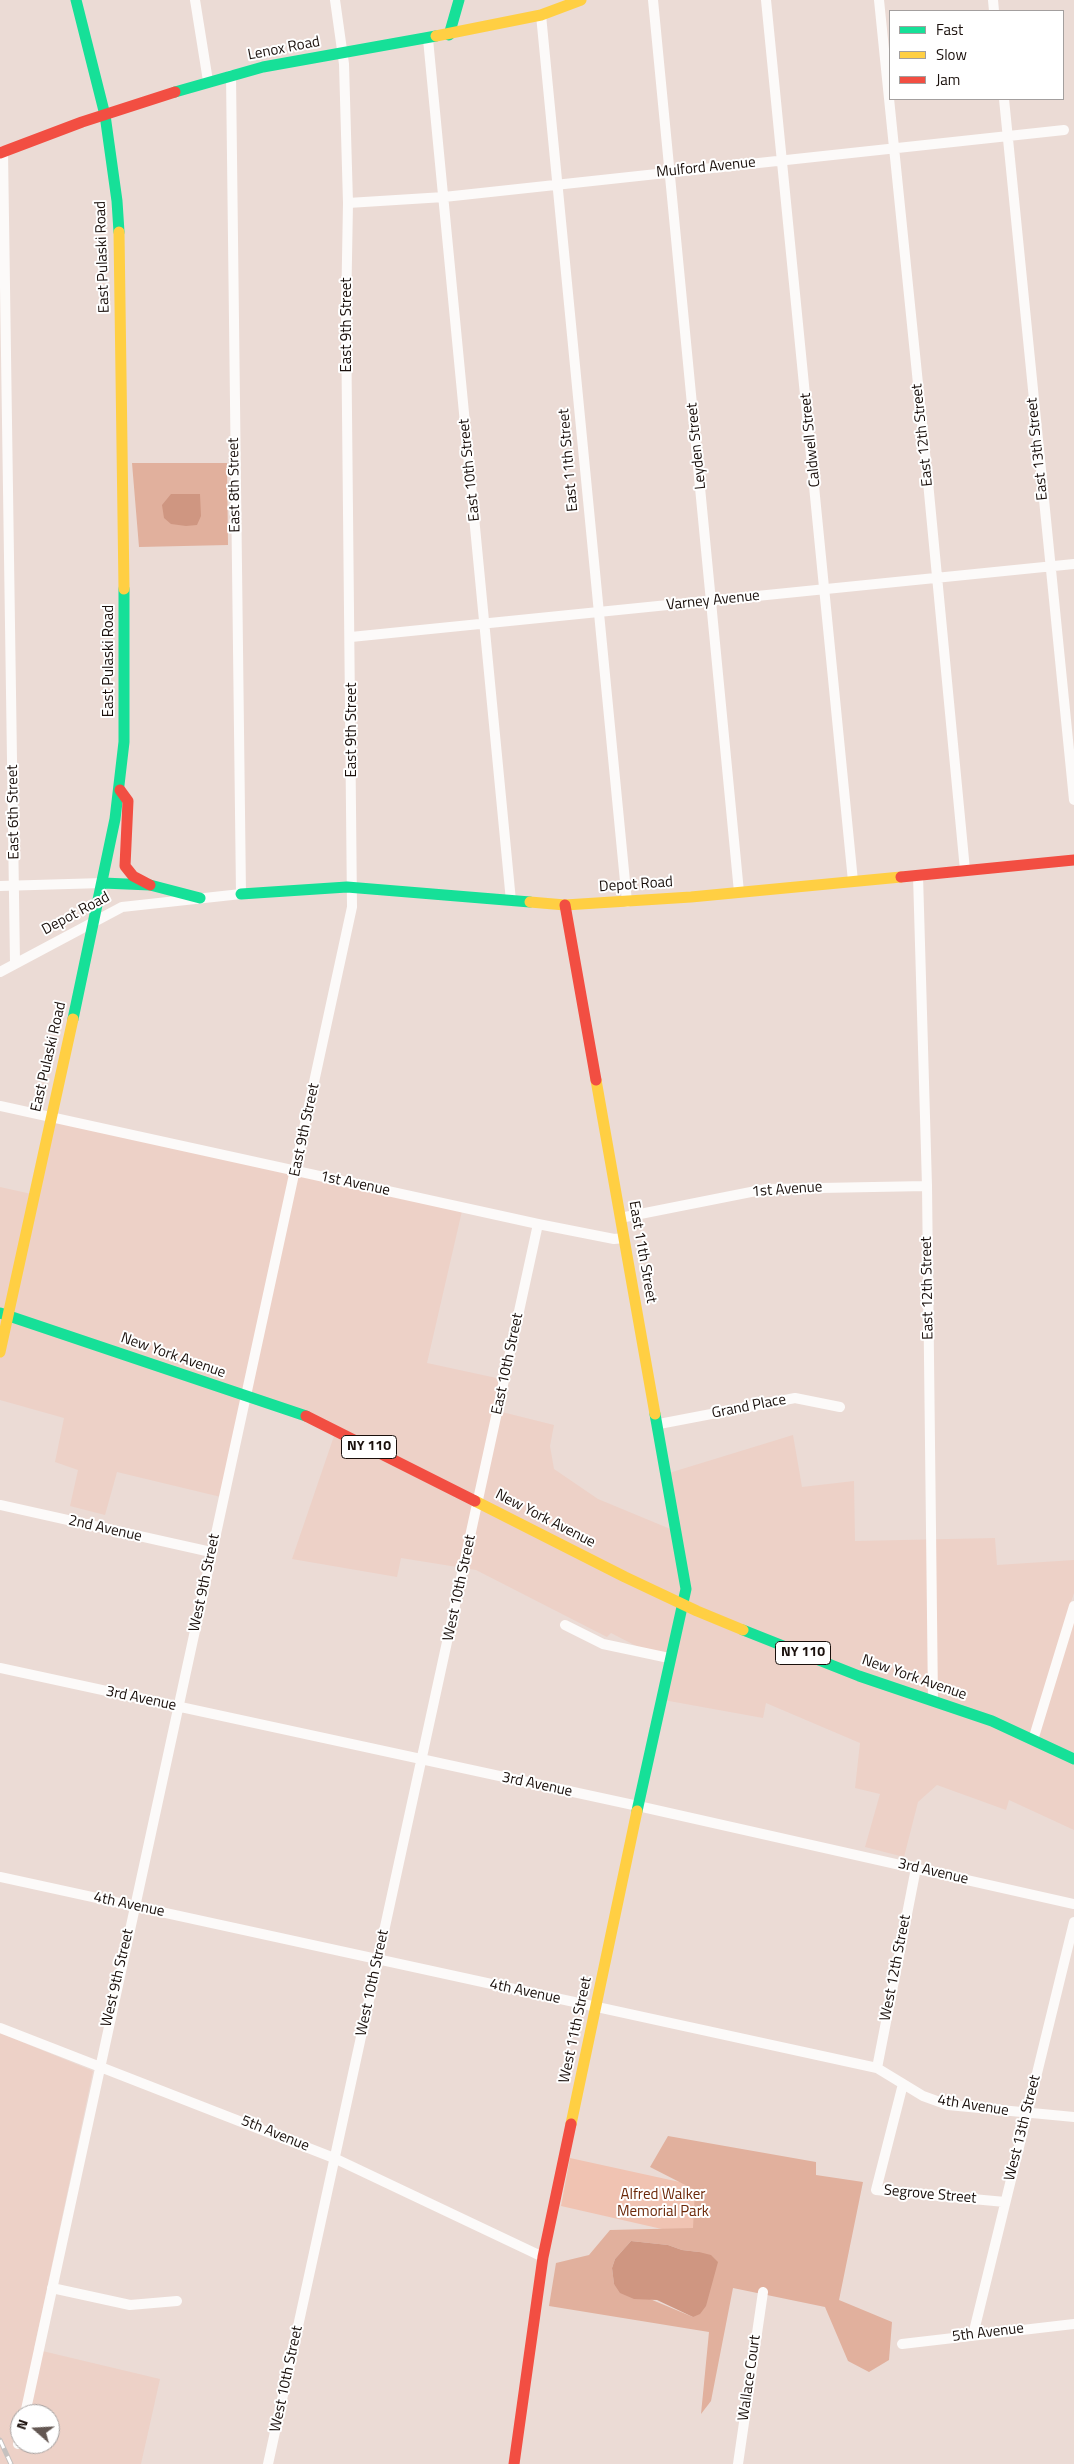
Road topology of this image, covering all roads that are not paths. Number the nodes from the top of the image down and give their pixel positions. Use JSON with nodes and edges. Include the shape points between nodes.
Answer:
{"nodes":[{"id":1,"x":76,"y":0,"type":"edge"},
{"id":2,"x":195,"y":0,"type":"edge"},
{"id":3,"x":335,"y":0,"type":"edge"},
{"id":4,"x":459,"y":0,"type":"edge"},
{"id":5,"x":581,"y":0,"type":"edge"},
{"id":6,"x":653,"y":0,"type":"edge"},
{"id":7,"x":766,"y":0,"type":"edge"},
{"id":8,"x":879,"y":0,"type":"edge"},
{"id":9,"x":541,"y":15,"type":"junction"},
{"id":10,"x":449,"y":35,"type":"junction"},
{"id":11,"x":428,"y":39,"type":"junction"},
{"id":12,"x":342,"y":52,"type":"junction"},
{"id":13,"x":231,"y":75,"type":"junction"},
{"id":14,"x":208,"y":81,"type":"junction"},
{"id":15,"x":1004,"y":100,"type":"edge"},
{"id":16,"x":105,"y":115,"type":"junction"},
{"id":17,"x":1064,"y":130,"type":"dead end"},
{"id":18,"x":1008,"y":137,"type":"junction"},
{"id":19,"x":893,"y":149,"type":"junction"},
{"id":20,"x":2,"y":152,"type":"edge"},
{"id":21,"x":782,"y":160,"type":"junction"},
{"id":22,"x":670,"y":172,"type":"junction"},
{"id":23,"x":557,"y":183,"type":"junction"},
{"id":24,"x":444,"y":197,"type":"junction"},
{"id":25,"x":348,"y":203,"type":"junction"},
{"id":26,"x":1074,"y":564,"type":"edge"},
{"id":27,"x":1050,"y":566,"type":"junction"},
{"id":28,"x":937,"y":577,"type":"junction"},
{"id":29,"x":826,"y":588,"type":"junction"},
{"id":30,"x":712,"y":601,"type":"junction"},
{"id":31,"x":599,"y":612,"type":"junction"},
{"id":32,"x":486,"y":624,"type":"junction"},
{"id":33,"x":351,"y":637,"type":"junction"},
{"id":34,"x":120,"y":789,"type":"junction"},
{"id":35,"x":1074,"y":800,"type":"edge"},
{"id":36,"x":1074,"y":860,"type":"edge"},
{"id":37,"x":965,"y":870,"type":"junction"},
{"id":38,"x":918,"y":875,"type":"junction"},
{"id":39,"x":853,"y":881,"type":"junction"},
{"id":40,"x":102,"y":883,"type":"junction"},
{"id":41,"x":0,"y":886,"type":"edge"},
{"id":42,"x":14,"y":886,"type":"junction"},
{"id":43,"x":150,"y":886,"type":"junction"},
{"id":44,"x":353,"y":888,"type":"junction"},
{"id":45,"x":739,"y":892,"type":"junction"},
{"id":46,"x":240,"y":894,"type":"junction"},
{"id":47,"x":200,"y":898,"type":"junction"},
{"id":48,"x":511,"y":901,"type":"junction"},
{"id":49,"x":627,"y":902,"type":"junction"},
{"id":50,"x":566,"y":905,"type":"junction"},
{"id":51,"x":95,"y":920,"type":"junction"},
{"id":52,"x":15,"y":963,"type":"junction"},
{"id":53,"x":0,"y":972,"type":"edge"},
{"id":54,"x":0,"y":1106,"type":"edge"},
{"id":55,"x":50,"y":1117,"type":"junction"},
{"id":56,"x":296,"y":1171,"type":"junction"},
{"id":57,"x":927,"y":1186,"type":"junction"},
{"id":58,"x":620,"y":1218,"type":"junction"},
{"id":59,"x":538,"y":1224,"type":"junction"},
{"id":60,"x":624,"y":1238,"type":"junction"},
{"id":61,"x":4,"y":1314,"type":"edge"},
{"id":62,"x":0,"y":1352,"type":"edge"},
{"id":63,"x":246,"y":1397,"type":"junction"},
{"id":64,"x":840,"y":1407,"type":"dead end"},
{"id":65,"x":658,"y":1424,"type":"junction"},
{"id":66,"x":478,"y":1503,"type":"junction"},
{"id":67,"x":0,"y":1506,"type":"edge"},
{"id":68,"x":211,"y":1552,"type":"junction"},
{"id":69,"x":682,"y":1604,"type":"junction"},
{"id":70,"x":1074,"y":1606,"type":"edge"},
{"id":71,"x":565,"y":1624,"type":"dead end"},
{"id":72,"x":669,"y":1658,"type":"junction"},
{"id":73,"x":0,"y":1668,"type":"edge"},
{"id":74,"x":933,"y":1701,"type":"junction"},
{"id":75,"x":178,"y":1708,"type":"junction"},
{"id":76,"x":1033,"y":1740,"type":"junction"},
{"id":77,"x":1074,"y":1759,"type":"edge"},
{"id":78,"x":423,"y":1760,"type":"junction"},
{"id":79,"x":638,"y":1806,"type":"junction"},
{"id":80,"x":916,"y":1868,"type":"junction"},
{"id":81,"x":0,"y":1877,"type":"edge"},
{"id":82,"x":1074,"y":1904,"type":"edge"},
{"id":83,"x":134,"y":1906,"type":"junction"},
{"id":84,"x":1074,"y":1922,"type":"edge"},
{"id":85,"x":378,"y":1960,"type":"junction"},
{"id":86,"x":596,"y":2007,"type":"junction"},
{"id":87,"x":0,"y":2028,"type":"edge"},
{"id":88,"x":99,"y":2065,"type":"junction"},
{"id":89,"x":877,"y":2068,"type":"junction"},
{"id":90,"x":903,"y":2084,"type":"junction"},
{"id":91,"x":1027,"y":2114,"type":"junction"},
{"id":92,"x":1074,"y":2118,"type":"edge"},
{"id":93,"x":334,"y":2158,"type":"junction"},
{"id":94,"x":1005,"y":2202,"type":"junction"},
{"id":95,"x":543,"y":2257,"type":"junction"},
{"id":96,"x":52,"y":2288,"type":"junction"},
{"id":97,"x":763,"y":2292,"type":"dead end"},
{"id":98,"x":176,"y":2301,"type":"dead end"},
{"id":99,"x":1074,"y":2324,"type":"edge"},
{"id":100,"x":973,"y":2334,"type":"junction"},
{"id":101,"x":902,"y":2344,"type":"dead end"},
{"id":102,"x":27,"y":2404,"type":"edge"},
{"id":103,"x":268,"y":2464,"type":"edge"},
{"id":104,"x":514,"y":2464,"type":"edge"},
{"id":105,"x":738,"y":2464,"type":"edge"}],
"edges":[{"from":1,"to":16,"type":"street","name":"East Pulaski Road"},
{"from":2,"to":14,"type":"street"},
{"from":3,"to":12,"type":"street","name":"East 9th Street"},
{"from":4,"to":10,"type":"street"},
{"from":5,"to":9,"type":"street","name":"Lenox Road"},
{"from":6,"to":22,"type":"street","name":"Leyden Street"},
{"from":7,"to":21,"type":"street","name":"Caldwell Street"},
{"from":8,"to":19,"type":"street","name":"East 12th Street"},
{"from":9,"to":10,"type":"street","name":"Lenox Road"},
{"from":9,"to":23,"type":"street","name":"East 11th Street"},
{"from":10,"to":11,"type":"street","name":"Lenox Road"},
{"from":11,"to":12,"type":"street","name":"Lenox Road"},
{"from":11,"to":24,"type":"street","name":"East 10th Street"},
{"from":12,"to":13,"type":"street","name":"Lenox Road"},
{"from":12,"to":25,"type":"street","name":"East 9th Street"},
{"from":13,"to":14,"type":"street","name":"Lenox Road"},
{"from":13,"to":46,"type":"street","name":"East 8th Street"},
{"from":14,"to":16,"type":"street","name":"Lenox Road"},
{"from":15,"to":18,"type":"street","name":"East 13th Street"},
{"from":16,"to":20,"type":"street","name":"Lenox Road"},
{"from":16,"to":34,"type":"street","name":"East Pulaski Road","via":[[118,201],[120,258],[126,688]]},
{"from":17,"to":18,"type":"street","name":"Mulford Avenue"},
{"from":18,"to":19,"type":"street","name":"Mulford Avenue"},
{"from":18,"to":27,"type":"street","name":"East 13th Street"},
{"from":19,"to":21,"type":"street","name":"Mulford Avenue"},
{"from":19,"to":28,"type":"street","name":"East 12th Street"},
{"from":20,"to":42,"type":"street","name":"East 6th Street"},
{"from":21,"to":22,"type":"street","name":"Mulford Avenue"},
{"from":21,"to":29,"type":"street","name":"Caldwell Street"},
{"from":22,"to":23,"type":"street","name":"Mulford Avenue"},
{"from":22,"to":30,"type":"street","name":"Leyden Street"},
{"from":23,"to":24,"type":"street","name":"Mulford Avenue"},
{"from":23,"to":31,"type":"street","name":"East 11th Street"},
{"from":24,"to":25,"type":"street","name":"Mulford Avenue"},
{"from":24,"to":32,"type":"street","name":"East 10th Street"},
{"from":25,"to":33,"type":"street","name":"East 9th Street","via":[[346,314]]},
{"from":26,"to":27,"type":"street","name":"Varney Avenue"},
{"from":27,"to":28,"type":"street","name":"Varney Avenue"},
{"from":27,"to":35,"type":"street","name":"East 13th Street"},
{"from":28,"to":29,"type":"street","name":"Varney Avenue"},
{"from":28,"to":37,"type":"street","name":"East 12th Street"},
{"from":29,"to":30,"type":"street","name":"Varney Avenue"},
{"from":29,"to":39,"type":"street","name":"Caldwell Street"},
{"from":30,"to":31,"type":"street","name":"Varney Avenue"},
{"from":30,"to":45,"type":"street","name":"Leyden Street"},
{"from":31,"to":32,"type":"street","name":"Varney Avenue"},
{"from":31,"to":49,"type":"street","name":"East 11th Street"},
{"from":32,"to":33,"type":"street","name":"Varney Avenue"},
{"from":32,"to":48,"type":"street","name":"East 10th Street"},
{"from":33,"to":44,"type":"street","name":"East 9th Street"},
{"from":34,"to":40,"type":"street","name":"East Pulaski Road"},
{"from":34,"to":43,"type":"street","via":[[128,801],[125,866],[133,876]]},
{"from":36,"to":37,"type":"street","name":"Depot Road"},
{"from":37,"to":38,"type":"street","name":"Depot Road"},
{"from":38,"to":39,"type":"street","name":"Depot Road"},
{"from":38,"to":57,"type":"street","name":"East 12th Street"},
{"from":39,"to":45,"type":"street","name":"Depot Road"},
{"from":40,"to":42,"type":"street"},
{"from":40,"to":43,"type":"street","name":"Depot Road"},
{"from":40,"to":51,"type":"street","name":"East Pulaski Road"},
{"from":41,"to":42,"type":"street"},
{"from":42,"to":52,"type":"street","name":"East 6th Street"},
{"from":43,"to":47,"type":"street","name":"Depot Road"},
{"from":44,"to":46,"type":"street","name":"Depot Road"},
{"from":44,"to":48,"type":"street","name":"Depot Road"},
{"from":44,"to":56,"type":"street","name":"East 9th Street","via":[[352,908]]},
{"from":45,"to":49,"type":"street","name":"Depot Road"},
{"from":46,"to":47,"type":"street","name":"Depot Road"},
{"from":47,"to":51,"type":"street","name":"Depot Road","via":[[122,907]]},
{"from":48,"to":50,"type":"street","name":"Depot Road"},
{"from":49,"to":50,"type":"street","name":"Depot Road"},
{"from":50,"to":58,"type":"street","name":"East 11th Street"},
{"from":51,"to":52,"type":"street","name":"Depot Road"},
{"from":51,"to":55,"type":"street","name":"East Pulaski Road"},
{"from":52,"to":53,"type":"street","name":"Depot Road"},
{"from":54,"to":55,"type":"street","name":"1st Avenue"},
{"from":55,"to":56,"type":"street","name":"1st Avenue"},
{"from":55,"to":61,"type":"street","name":"East Pulaski Road"},
{"from":56,"to":59,"type":"street","name":"1st Avenue"},
{"from":56,"to":63,"type":"street","name":"East 9th Street"},
{"from":57,"to":58,"type":"street","name":"1st Avenue","via":[[766,1189]]},
{"from":57,"to":74,"type":"street","name":"East 12th Street"},
{"from":58,"to":60,"type":"street","name":"East 11th Street"},
{"from":59,"to":60,"type":"street","name":"1st Avenue","via":[[614,1239]]},
{"from":59,"to":66,"type":"street","name":"East 10th Street"},
{"from":60,"to":65,"type":"street","name":"East 11th Street"},
{"from":61,"to":62,"type":"street","name":"East Pulaski Road"},
{"from":61,"to":63,"type":"street","name":"New York Avenue","number":"NY 110"},
{"from":63,"to":66,"type":"street","name":"New York Avenue","number":"NY 110","via":[[309,1417]]},
{"from":63,"to":68,"type":"street","name":"West 9th Street"},
{"from":64,"to":65,"type":"street","name":"Grand Place","via":[[795,1398]]},
{"from":65,"to":69,"type":"street","name":"East 11th Street","via":[[686,1581]]},
{"from":66,"to":69,"type":"street","name":"New York Avenue","number":"NY 110"},
{"from":66,"to":78,"type":"street","name":"West 10th Street"},
{"from":67,"to":68,"type":"street","name":"2nd Avenue"},
{"from":68,"to":75,"type":"street","name":"West 9th Street"},
{"from":69,"to":72,"type":"street","name":"West 11th Street"},
{"from":69,"to":74,"type":"street","name":"New York Avenue","number":"NY 110","via":[[859,1676]]},
{"from":70,"to":76,"type":"street"},
{"from":71,"to":72,"type":"street","via":[[602,1644]]},
{"from":72,"to":79,"type":"street","name":"West 11th Street"},
{"from":73,"to":75,"type":"street","name":"3rd Avenue"},
{"from":74,"to":76,"type":"street","name":"New York Avenue","number":"NY 110","via":[[992,1720]]},
{"from":75,"to":78,"type":"street","name":"3rd Avenue"},
{"from":75,"to":83,"type":"street","name":"West 9th Street"},
{"from":76,"to":77,"type":"street","name":"New York Avenue","number":"NY 110"},
{"from":78,"to":79,"type":"street","name":"3rd Avenue"},
{"from":78,"to":85,"type":"street","name":"West 10th Street"},
{"from":79,"to":80,"type":"street","name":"3rd Avenue"},
{"from":79,"to":86,"type":"street","name":"West 11th Street"},
{"from":80,"to":82,"type":"street","name":"3rd Avenue"},
{"from":80,"to":89,"type":"street","name":"West 12th Street"},
{"from":81,"to":83,"type":"street","name":"4th Avenue"},
{"from":83,"to":85,"type":"street","name":"4th Avenue"},
{"from":83,"to":88,"type":"street","name":"West 9th Street"},
{"from":84,"to":91,"type":"street","name":"West 13th Street"},
{"from":85,"to":86,"type":"street","name":"4th Avenue"},
{"from":85,"to":93,"type":"street","name":"West 10th Street"},
{"from":86,"to":89,"type":"street","name":"4th Avenue"},
{"from":86,"to":95,"type":"street","name":"West 11th Street"},
{"from":87,"to":88,"type":"street","name":"5th Avenue"},
{"from":88,"to":93,"type":"street","name":"5th Avenue"},
{"from":88,"to":96,"type":"street","name":"West 9th Street"},
{"from":89,"to":90,"type":"street","name":"4th Avenue"},
{"from":90,"to":91,"type":"street","name":"4th Avenue","via":[[935,2102]]},
{"from":90,"to":94,"type":"street","name":"Segrove Street","via":[[876,2190]]},
{"from":91,"to":92,"type":"street","name":"4th Avenue"},
{"from":91,"to":94,"type":"street","name":"West 13th Street"},
{"from":93,"to":95,"type":"street","name":"5th Avenue"},
{"from":93,"to":103,"type":"street","name":"West 10th Street"},
{"from":94,"to":100,"type":"street","name":"West 13th Street"},
{"from":95,"to":104,"type":"street","name":"West 11th Street"},
{"from":96,"to":98,"type":"street","via":[[130,2305]]},
{"from":96,"to":102,"type":"street","name":"West 9th Street"},
{"from":97,"to":105,"type":"street","name":"Wallace Court"},
{"from":99,"to":100,"type":"street","name":"5th Avenue"},
{"from":100,"to":101,"type":"street","name":"5th Avenue"}]}
